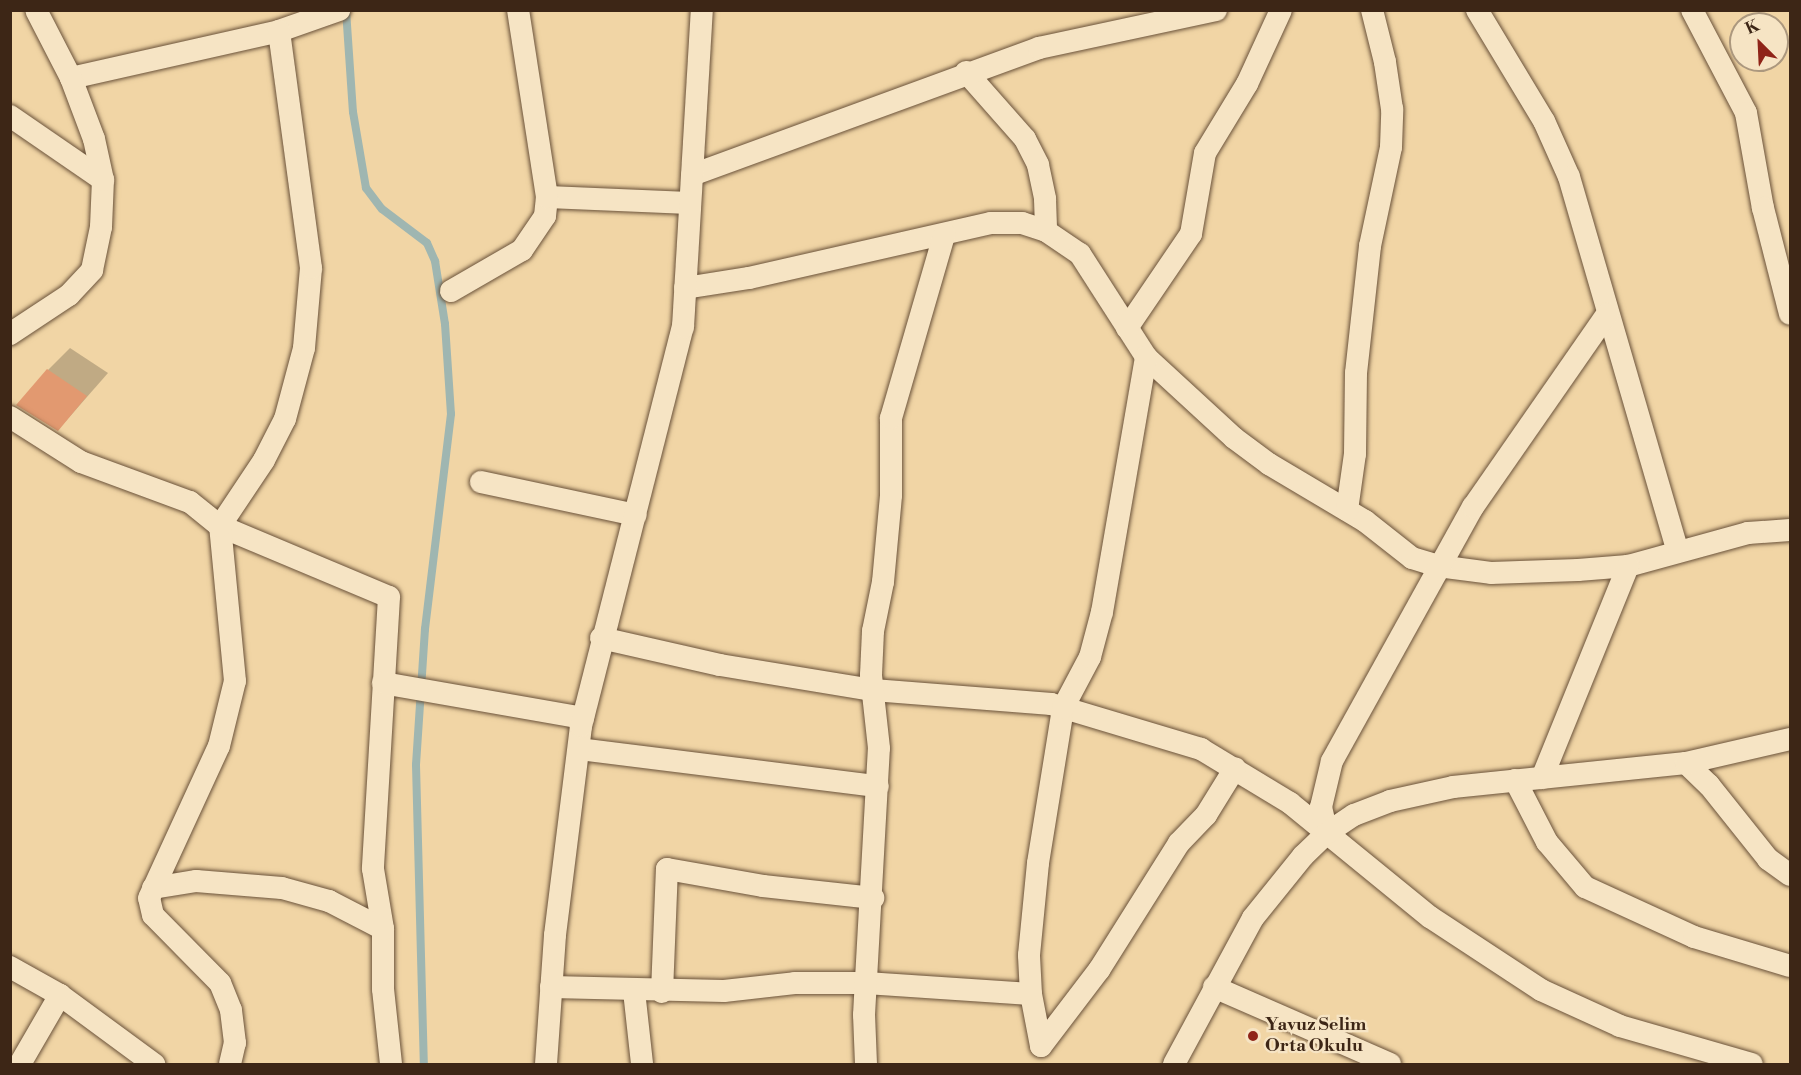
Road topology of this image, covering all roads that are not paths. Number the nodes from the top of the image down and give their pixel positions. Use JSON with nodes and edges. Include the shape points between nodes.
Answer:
{"nodes":[{"id":1,"x":36,"y":10,"type":"edge"},
{"id":2,"x":518,"y":10,"type":"edge"},
{"id":3,"x":702,"y":10,"type":"edge"},
{"id":4,"x":1216,"y":10,"type":"edge"},
{"id":5,"x":1281,"y":10,"type":"edge"},
{"id":6,"x":1372,"y":10,"type":"edge"},
{"id":7,"x":1477,"y":10,"type":"edge"},
{"id":8,"x":1692,"y":10,"type":"edge"},
{"id":9,"x":333,"y":14,"type":"edge"},
{"id":10,"x":1140,"y":17,"type":"edge"},
{"id":11,"x":279,"y":31,"type":"junction"},
{"id":12,"x":966,"y":72,"type":"junction"},
{"id":13,"x":70,"y":78,"type":"junction"},
{"id":14,"x":10,"y":116,"type":"edge"},
{"id":15,"x":692,"y":175,"type":"junction"},
{"id":16,"x":103,"y":180,"type":"junction"},
{"id":17,"x":547,"y":197,"type":"junction"},
{"id":18,"x":690,"y":203,"type":"junction"},
{"id":19,"x":1046,"y":231,"type":"junction"},
{"id":20,"x":944,"y":236,"type":"junction"},
{"id":21,"x":686,"y":288,"type":"junction"},
{"id":22,"x":451,"y":291,"type":"dead end"},
{"id":23,"x":1607,"y":314,"type":"junction"},
{"id":24,"x":1791,"y":314,"type":"edge"},
{"id":25,"x":1127,"y":328,"type":"junction"},
{"id":26,"x":10,"y":334,"type":"edge"},
{"id":27,"x":1146,"y":357,"type":"junction"},
{"id":28,"x":10,"y":417,"type":"edge"},
{"id":29,"x":481,"y":482,"type":"dead end"},
{"id":30,"x":1347,"y":510,"type":"junction"},
{"id":31,"x":636,"y":515,"type":"junction"},
{"id":32,"x":220,"y":526,"type":"junction"},
{"id":33,"x":1791,"y":530,"type":"edge"},
{"id":34,"x":1678,"y":551,"type":"junction"},
{"id":35,"x":1438,"y":566,"type":"junction"},
{"id":36,"x":1628,"y":566,"type":"junction"},
{"id":37,"x":601,"y":638,"type":"junction"},
{"id":38,"x":394,"y":685,"type":"junction"},
{"id":39,"x":873,"y":690,"type":"junction"},
{"id":40,"x":1064,"y":708,"type":"junction"},
{"id":41,"x":583,"y":718,"type":"junction"},
{"id":42,"x":1791,"y":739,"type":"edge"},
{"id":43,"x":579,"y":749,"type":"junction"},
{"id":44,"x":1686,"y":763,"type":"junction"},
{"id":45,"x":1235,"y":768,"type":"junction"},
{"id":46,"x":1542,"y":778,"type":"junction"},
{"id":47,"x":1515,"y":780,"type":"junction"},
{"id":48,"x":878,"y":786,"type":"junction"},
{"id":49,"x":1327,"y":833,"type":"junction"},
{"id":50,"x":1791,"y":875,"type":"edge"},
{"id":51,"x":153,"y":888,"type":"junction"},
{"id":52,"x":873,"y":898,"type":"junction"},
{"id":53,"x":383,"y":929,"type":"junction"},
{"id":54,"x":1791,"y":966,"type":"edge"},
{"id":55,"x":10,"y":967,"type":"edge"},
{"id":56,"x":866,"y":983,"type":"junction"},
{"id":57,"x":551,"y":987,"type":"junction"},
{"id":58,"x":1214,"y":987,"type":"junction"},
{"id":59,"x":634,"y":991,"type":"junction"},
{"id":60,"x":662,"y":992,"type":"junction"},
{"id":61,"x":60,"y":994,"type":"junction"},
{"id":62,"x":1031,"y":994,"type":"junction"},
{"id":63,"x":20,"y":1065,"type":"edge"},
{"id":64,"x":154,"y":1065,"type":"edge"},
{"id":65,"x":230,"y":1065,"type":"edge"},
{"id":66,"x":391,"y":1065,"type":"edge"},
{"id":67,"x":546,"y":1065,"type":"edge"},
{"id":68,"x":642,"y":1065,"type":"edge"},
{"id":69,"x":866,"y":1065,"type":"edge"},
{"id":70,"x":1174,"y":1065,"type":"edge"},
{"id":71,"x":1390,"y":1065,"type":"edge"},
{"id":72,"x":1752,"y":1065,"type":"edge"}],
"edges":[{"from":1,"to":13,"type":"street"},
{"from":2,"to":17,"type":"street"},
{"from":3,"to":15,"type":"street"},
{"from":4,"to":10,"type":"street"},
{"from":5,"to":25,"type":"street","via":[[1247,84],[1205,153],[1191,234]]},
{"from":6,"to":30,"type":"street","via":[[1390,97],[1391,147],[1370,246],[1356,373],[1355,454]]},
{"from":7,"to":23,"type":"street","via":[[1544,122],[1569,177]]},
{"from":8,"to":24,"type":"street","via":[[1746,113],[1763,208]]},
{"from":9,"to":11,"type":"street"},
{"from":10,"to":12,"type":"street"},
{"from":11,"to":13,"type":"street"},
{"from":11,"to":32,"type":"street","via":[[311,268],[304,348],[285,419],[264,460]]},
{"from":12,"to":15,"type":"street"},
{"from":12,"to":19,"type":"street","via":[[1025,139],[1038,165],[1046,199]]},
{"from":13,"to":16,"type":"street","via":[[94,139]]},
{"from":14,"to":16,"type":"street"},
{"from":15,"to":18,"type":"street"},
{"from":16,"to":26,"type":"street","via":[[101,226],[92,270],[69,295]]},
{"from":17,"to":18,"type":"street"},
{"from":17,"to":22,"type":"street","via":[[545,216],[522,250]]},
{"from":18,"to":21,"type":"street"},
{"from":19,"to":20,"type":"street","via":[[1022,223],[991,223]]},
{"from":19,"to":25,"type":"street","via":[[1080,254]]},
{"from":20,"to":21,"type":"street"},
{"from":20,"to":39,"type":"street","via":[[891,418],[891,495],[883,582],[873,631]]},
{"from":21,"to":31,"type":"street","via":[[683,327]]},
{"from":23,"to":34,"type":"street"},
{"from":23,"to":35,"type":"street","via":[[1499,467]]},
{"from":25,"to":27,"type":"street"},
{"from":27,"to":30,"type":"street","via":[[1234,438],[1269,464]]},
{"from":27,"to":40,"type":"street","via":[[1101,612],[1090,657]]},
{"from":28,"to":32,"type":"street","via":[[81,462],[190,502]]},
{"from":29,"to":31,"type":"street"},
{"from":30,"to":35,"type":"street","via":[[1412,558]]},
{"from":31,"to":37,"type":"street"},
{"from":32,"to":38,"type":"street","via":[[388,597]]},
{"from":32,"to":51,"type":"street","via":[[235,681],[219,746]]},
{"from":33,"to":34,"type":"street","via":[[1748,533]]},
{"from":34,"to":36,"type":"street"},
{"from":35,"to":36,"type":"street","via":[[1491,573]]},
{"from":35,"to":49,"type":"street","via":[[1332,761],[1321,807]]},
{"from":36,"to":46,"type":"street"},
{"from":37,"to":39,"type":"street","via":[[720,665]]},
{"from":37,"to":41,"type":"street"},
{"from":38,"to":41,"type":"street"},
{"from":38,"to":53,"type":"street","via":[[373,869]]},
{"from":39,"to":40,"type":"street"},
{"from":39,"to":48,"type":"street","via":[[878,720]]},
{"from":40,"to":45,"type":"street","via":[[1201,749]]},
{"from":40,"to":62,"type":"street","via":[[1038,863],[1029,954]]},
{"from":41,"to":43,"type":"street"},
{"from":42,"to":44,"type":"street"},
{"from":43,"to":48,"type":"street","via":[[653,762],[735,767]]},
{"from":43,"to":57,"type":"street"},
{"from":44,"to":46,"type":"street"},
{"from":44,"to":50,"type":"street","via":[[1709,785],[1768,859]]},
{"from":45,"to":49,"type":"street"},
{"from":45,"to":62,"type":"street","via":[[1206,815],[1179,843],[1099,970],[1041,1046]]},
{"from":46,"to":47,"type":"street"},
{"from":47,"to":49,"type":"street","via":[[1453,787],[1390,801],[1354,815]]},
{"from":47,"to":54,"type":"street","via":[[1547,842],[1585,887],[1694,937]]},
{"from":48,"to":52,"type":"street"},
{"from":49,"to":58,"type":"street","via":[[1276,886]]},
{"from":49,"to":72,"type":"street","via":[[1430,917],[1541,990],[1620,1026]]},
{"from":51,"to":53,"type":"street","via":[[196,881],[282,888],[329,901]]},
{"from":51,"to":65,"type":"street","via":[[149,898],[153,915],[220,983],[228,1001],[235,1043]]},
{"from":52,"to":56,"type":"street"},
{"from":52,"to":60,"type":"street","via":[[763,886],[667,869]]},
{"from":53,"to":66,"type":"street","via":[[383,988]]},
{"from":55,"to":61,"type":"street"},
{"from":56,"to":60,"type":"street","via":[[795,983],[724,992]]},
{"from":56,"to":62,"type":"street"},
{"from":56,"to":69,"type":"street"},
{"from":57,"to":59,"type":"street"},
{"from":57,"to":67,"type":"street"},
{"from":58,"to":70,"type":"street"},
{"from":58,"to":71,"type":"street"},
{"from":59,"to":60,"type":"street"},
{"from":59,"to":68,"type":"street"},
{"from":61,"to":63,"type":"street"},
{"from":61,"to":64,"type":"street"}]}
